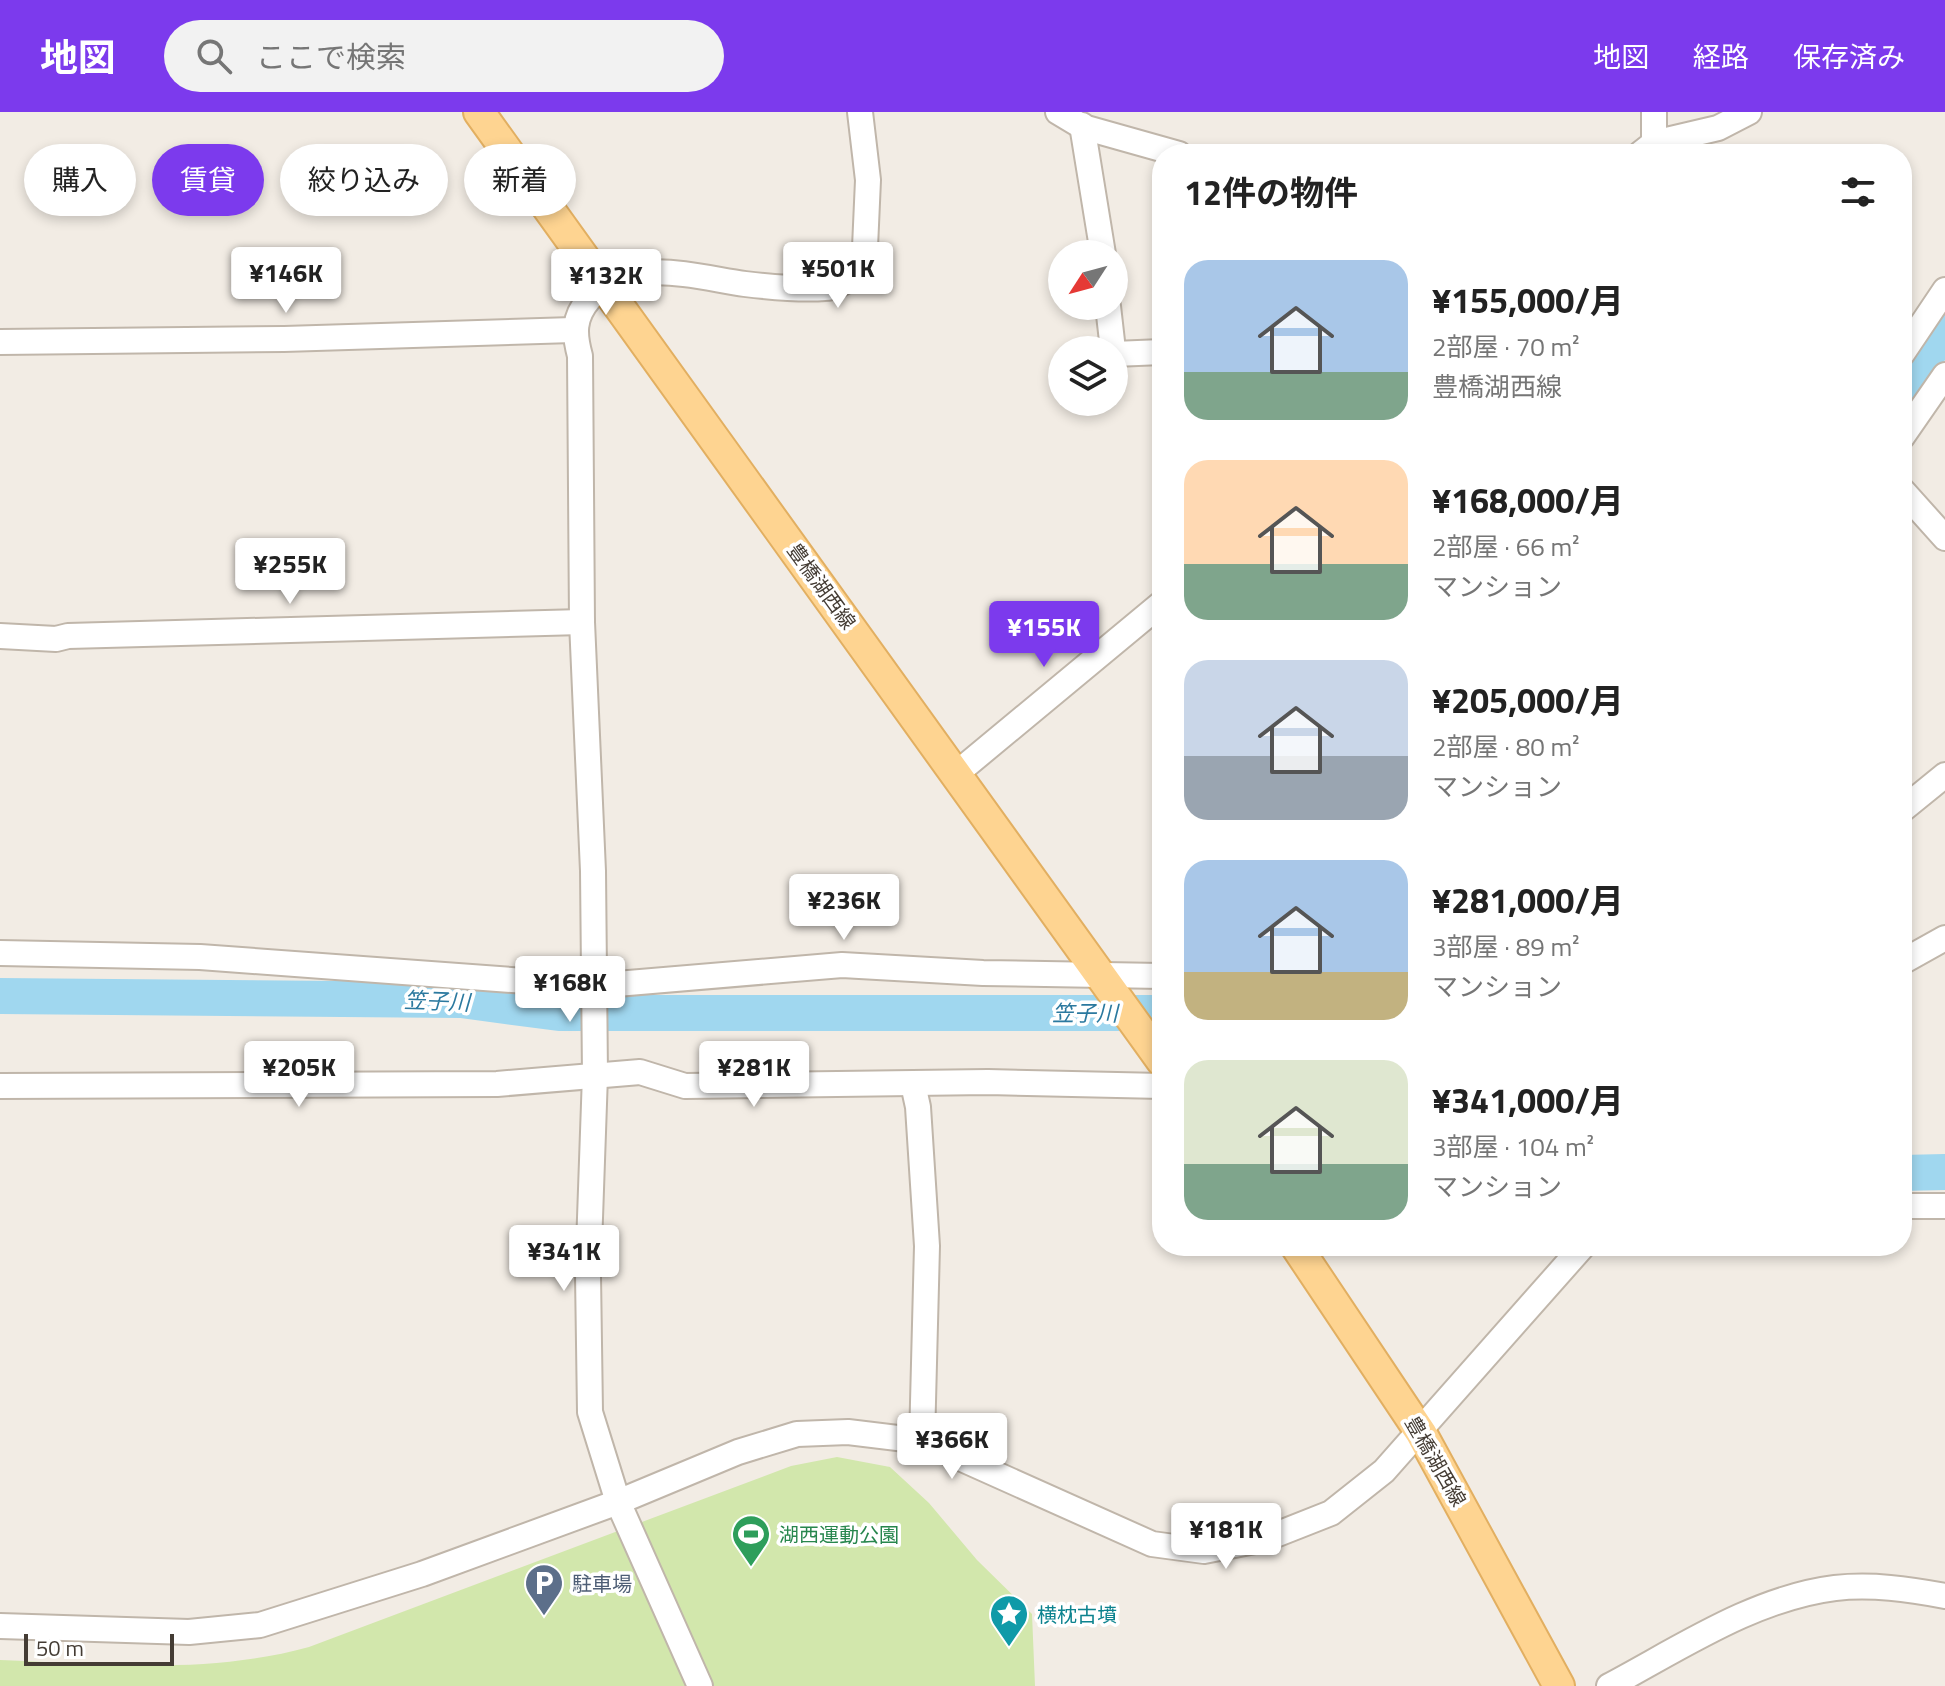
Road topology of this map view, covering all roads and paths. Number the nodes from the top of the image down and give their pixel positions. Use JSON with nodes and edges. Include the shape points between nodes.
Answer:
{"nodes":[{"id":1,"x":479,"y":112,"type":"edge"},
{"id":2,"x":860,"y":112,"type":"edge"},
{"id":3,"x":1058,"y":112,"type":"edge"},
{"id":4,"x":1654,"y":112,"type":"edge"},
{"id":5,"x":1749,"y":112,"type":"edge"},
{"id":6,"x":1082,"y":125,"type":"junction"},
{"id":7,"x":1648,"y":144,"type":"edge"},
{"id":8,"x":1664,"y":144,"type":"edge"},
{"id":9,"x":1152,"y":146,"type":"edge"},
{"id":10,"x":1101,"y":240,"type":"edge"},
{"id":11,"x":603,"y":283,"type":"junction"},
{"id":12,"x":1945,"y":290,"type":"edge"},
{"id":13,"x":573,"y":330,"type":"junction"},
{"id":14,"x":1912,"y":339,"type":"edge"},
{"id":15,"x":0,"y":342,"type":"edge"},
{"id":16,"x":1128,"y":352,"type":"edge"},
{"id":17,"x":1152,"y":352,"type":"edge"},
{"id":18,"x":1945,"y":375,"type":"edge"},
{"id":19,"x":1912,"y":423,"type":"edge"},
{"id":20,"x":1912,"y":501,"type":"edge"},
{"id":21,"x":1945,"y":538,"type":"edge"},
{"id":22,"x":1152,"y":611,"type":"edge"},
{"id":23,"x":582,"y":622,"type":"junction"},
{"id":24,"x":0,"y":636,"type":"edge"},
{"id":25,"x":957,"y":773,"type":"junction"},
{"id":26,"x":1945,"y":775,"type":"edge"},
{"id":27,"x":1912,"y":802,"type":"edge"},
{"id":28,"x":1945,"y":938,"type":"edge"},
{"id":29,"x":0,"y":953,"type":"edge"},
{"id":30,"x":1912,"y":956,"type":"edge"},
{"id":31,"x":1152,"y":977,"type":"edge"},
{"id":32,"x":1105,"y":983,"type":"junction"},
{"id":33,"x":593,"y":986,"type":"junction"},
{"id":34,"x":1152,"y":1047,"type":"edge"},
{"id":35,"x":595,"y":1068,"type":"junction"},
{"id":36,"x":913,"y":1084,"type":"junction"},
{"id":37,"x":0,"y":1086,"type":"edge"},
{"id":38,"x":1152,"y":1086,"type":"edge"},
{"id":39,"x":1912,"y":1206,"type":"edge"},
{"id":40,"x":1945,"y":1206,"type":"edge"},
{"id":41,"x":1303,"y":1256,"type":"edge"},
{"id":42,"x":1574,"y":1256,"type":"edge"},
{"id":43,"x":1421,"y":1433,"type":"junction"},
{"id":44,"x":922,"y":1441,"type":"junction"},
{"id":45,"x":618,"y":1502,"type":"junction"},
{"id":46,"x":1945,"y":1596,"type":"edge"},
{"id":47,"x":0,"y":1626,"type":"edge"},
{"id":48,"x":700,"y":1686,"type":"edge"},
{"id":49,"x":1559,"y":1686,"type":"edge"},
{"id":50,"x":1609,"y":1686,"type":"edge"}],
"edges":[{"from":1,"to":11,"type":"main road","name":"豊橋湖西線"},
{"from":2,"to":11,"type":"street","via":[[868,180],[864,270],[829,288],[744,284],[670,273],[621,276]]},
{"from":3,"to":6,"type":"street"},
{"from":4,"to":7,"type":"street"},
{"from":5,"to":8,"type":"street","via":[[1718,128]]},
{"from":6,"to":9,"type":"street"},
{"from":6,"to":10,"type":"street"},
{"from":11,"to":13,"type":"street","via":[[583,306]]},
{"from":11,"to":25,"type":"main road","name":"豊橋湖西線"},
{"from":12,"to":14,"type":"street"},
{"from":13,"to":15,"type":"street"},
{"from":13,"to":23,"type":"street","via":[[580,356]]},
{"from":16,"to":17,"type":"street"},
{"from":18,"to":19,"type":"street"},
{"from":20,"to":21,"type":"street"},
{"from":22,"to":25,"type":"street"},
{"from":23,"to":24,"type":"street","via":[[56,639]]},
{"from":23,"to":33,"type":"street"},
{"from":25,"to":32,"type":"main road","name":"豊橋湖西線"},
{"from":26,"to":27,"type":"street"},
{"from":28,"to":30,"type":"street"},
{"from":29,"to":33,"type":"street","via":[[200,957]]},
{"from":31,"to":32,"type":"street"},
{"from":32,"to":33,"type":"street","via":[[842,965]]},
{"from":32,"to":34,"type":"main road","name":"豊橋湖西線"},
{"from":33,"to":35,"type":"street"},
{"from":35,"to":36,"type":"street","via":[[640,1072],[685,1086]]},
{"from":35,"to":37,"type":"street","via":[[497,1084]]},
{"from":35,"to":45,"type":"street","via":[[590,1412]]},
{"from":36,"to":38,"type":"street"},
{"from":36,"to":44,"type":"street","via":[[927,1246]]},
{"from":39,"to":40,"type":"street"},
{"from":41,"to":43,"type":"main road","name":"豊橋湖西線"},
{"from":42,"to":43,"type":"street"},
{"from":43,"to":44,"type":"street","via":[[1331,1513],[1265,1539],[1204,1551],[1152,1544]]},
{"from":43,"to":49,"type":"main road","name":"豊橋湖西線"},
{"from":44,"to":45,"type":"street","via":[[848,1432],[797,1434],[738,1452]]},
{"from":45,"to":47,"type":"street","via":[[422,1574],[260,1625],[189,1632]]},
{"from":45,"to":48,"type":"street"},
{"from":46,"to":50,"type":"street","via":[[1896,1587],[1834,1588],[1775,1602]]}]}
